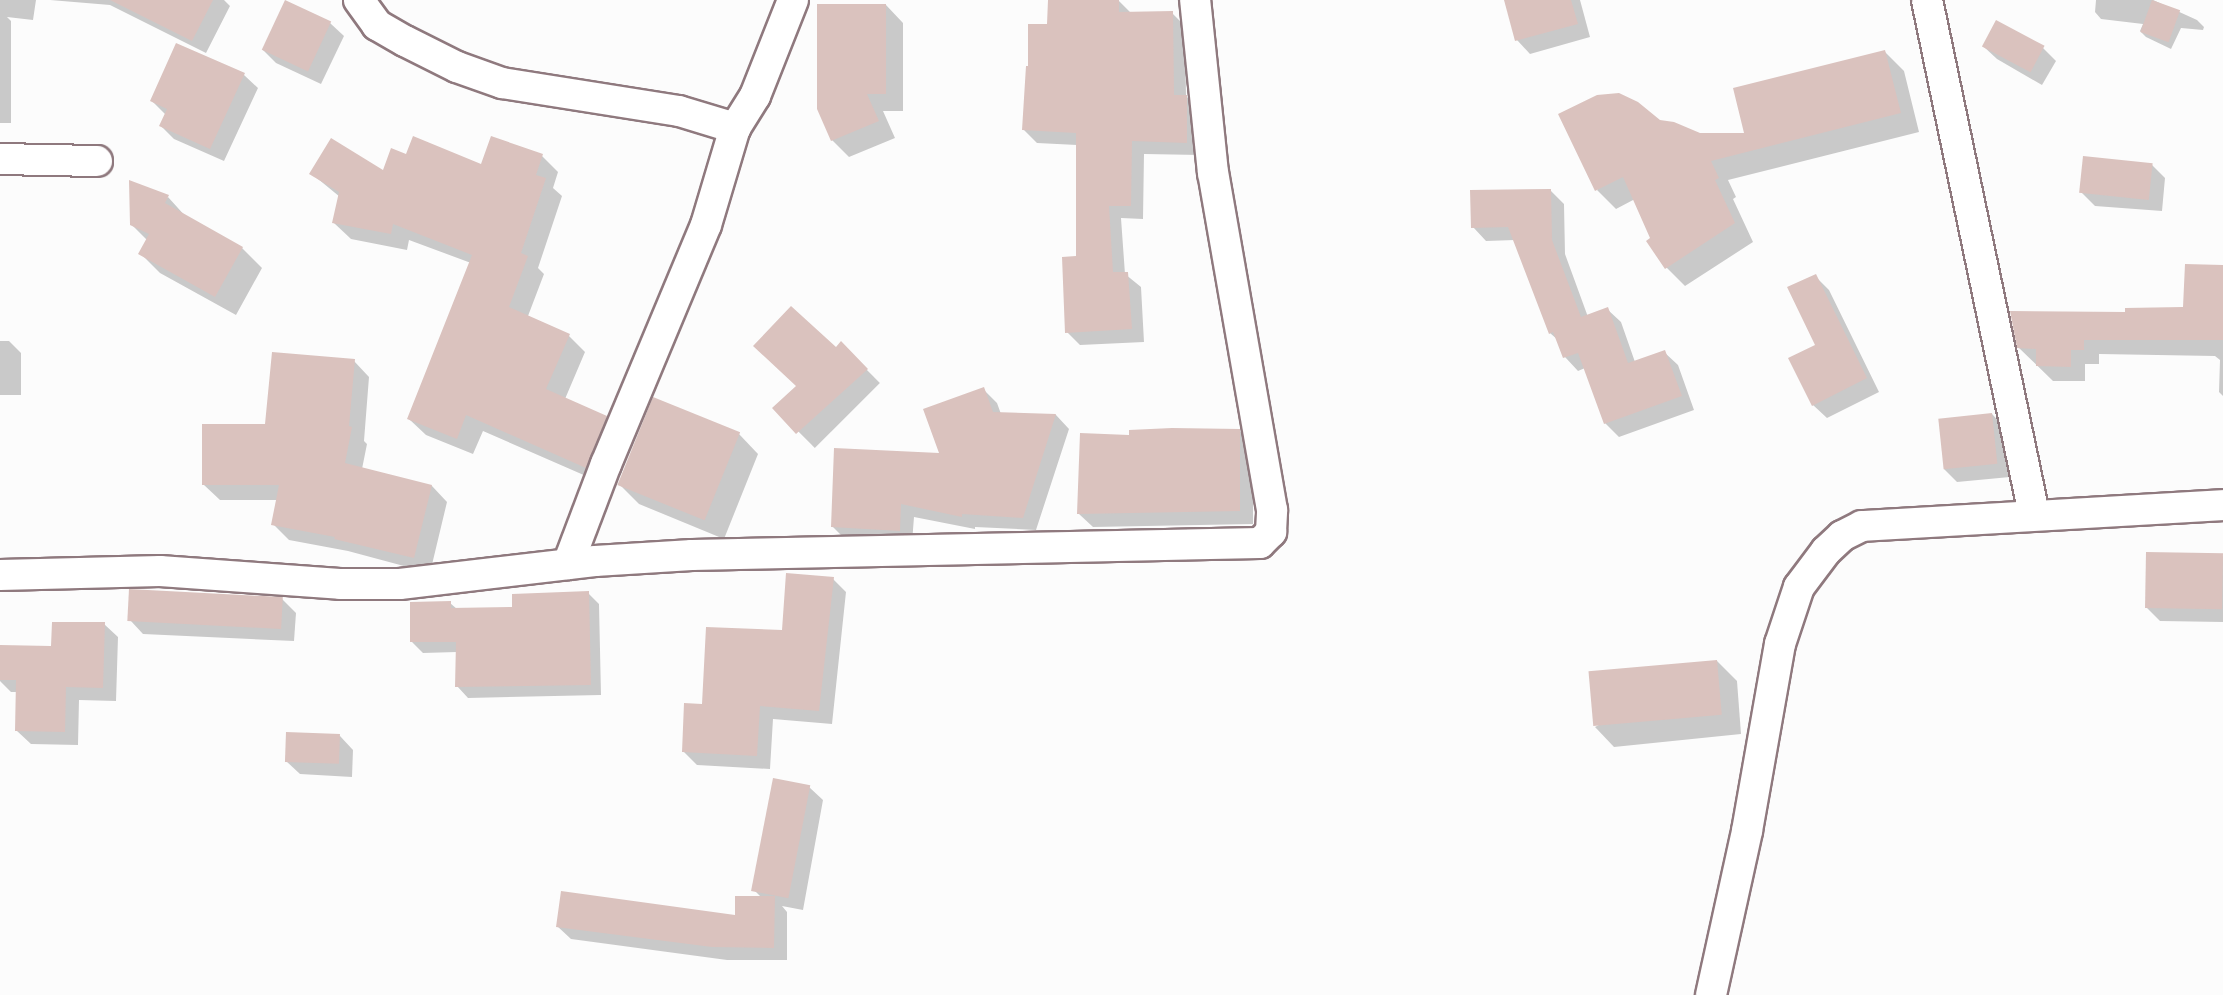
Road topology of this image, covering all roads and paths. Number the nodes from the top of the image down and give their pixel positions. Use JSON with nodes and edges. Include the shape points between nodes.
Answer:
{"nodes":[{"id":1,"x":359,"y":0,"type":"edge"},
{"id":2,"x":793,"y":0,"type":"edge"},
{"id":3,"x":1195,"y":0,"type":"edge"},
{"id":4,"x":1927,"y":0,"type":"edge"},
{"id":5,"x":735,"y":128,"type":"junction"},
{"id":6,"x":0,"y":159,"type":"edge"},
{"id":7,"x":97,"y":161,"type":"dead end"},
{"id":8,"x":2223,"y":505,"type":"edge"},
{"id":9,"x":2034,"y":514,"type":"junction"},
{"id":10,"x":568,"y":565,"type":"junction"},
{"id":11,"x":0,"y":575,"type":"edge"},
{"id":12,"x":1711,"y":995,"type":"edge"}],
"edges":[{"from":1,"to":5,"type":"street","via":[[377,24],[404,41],[502,83],[679,111]]},
{"from":2,"to":5,"type":"street","via":[[755,96]]},
{"from":3,"to":10,"type":"street","via":[[1213,173],[1272,509],[1271,532],[1266,539],[1260,543],[692,555]]},
{"from":4,"to":9,"type":"street"},
{"from":5,"to":10,"type":"street","via":[[706,225]]},
{"from":6,"to":7,"type":"street"},
{"from":8,"to":9,"type":"street"},
{"from":9,"to":12,"type":"street","via":[[1862,526],[1826,551],[1800,587],[1780,644],[1747,831]]},
{"from":10,"to":11,"type":"street","via":[[400,584],[160,571]]}]}
